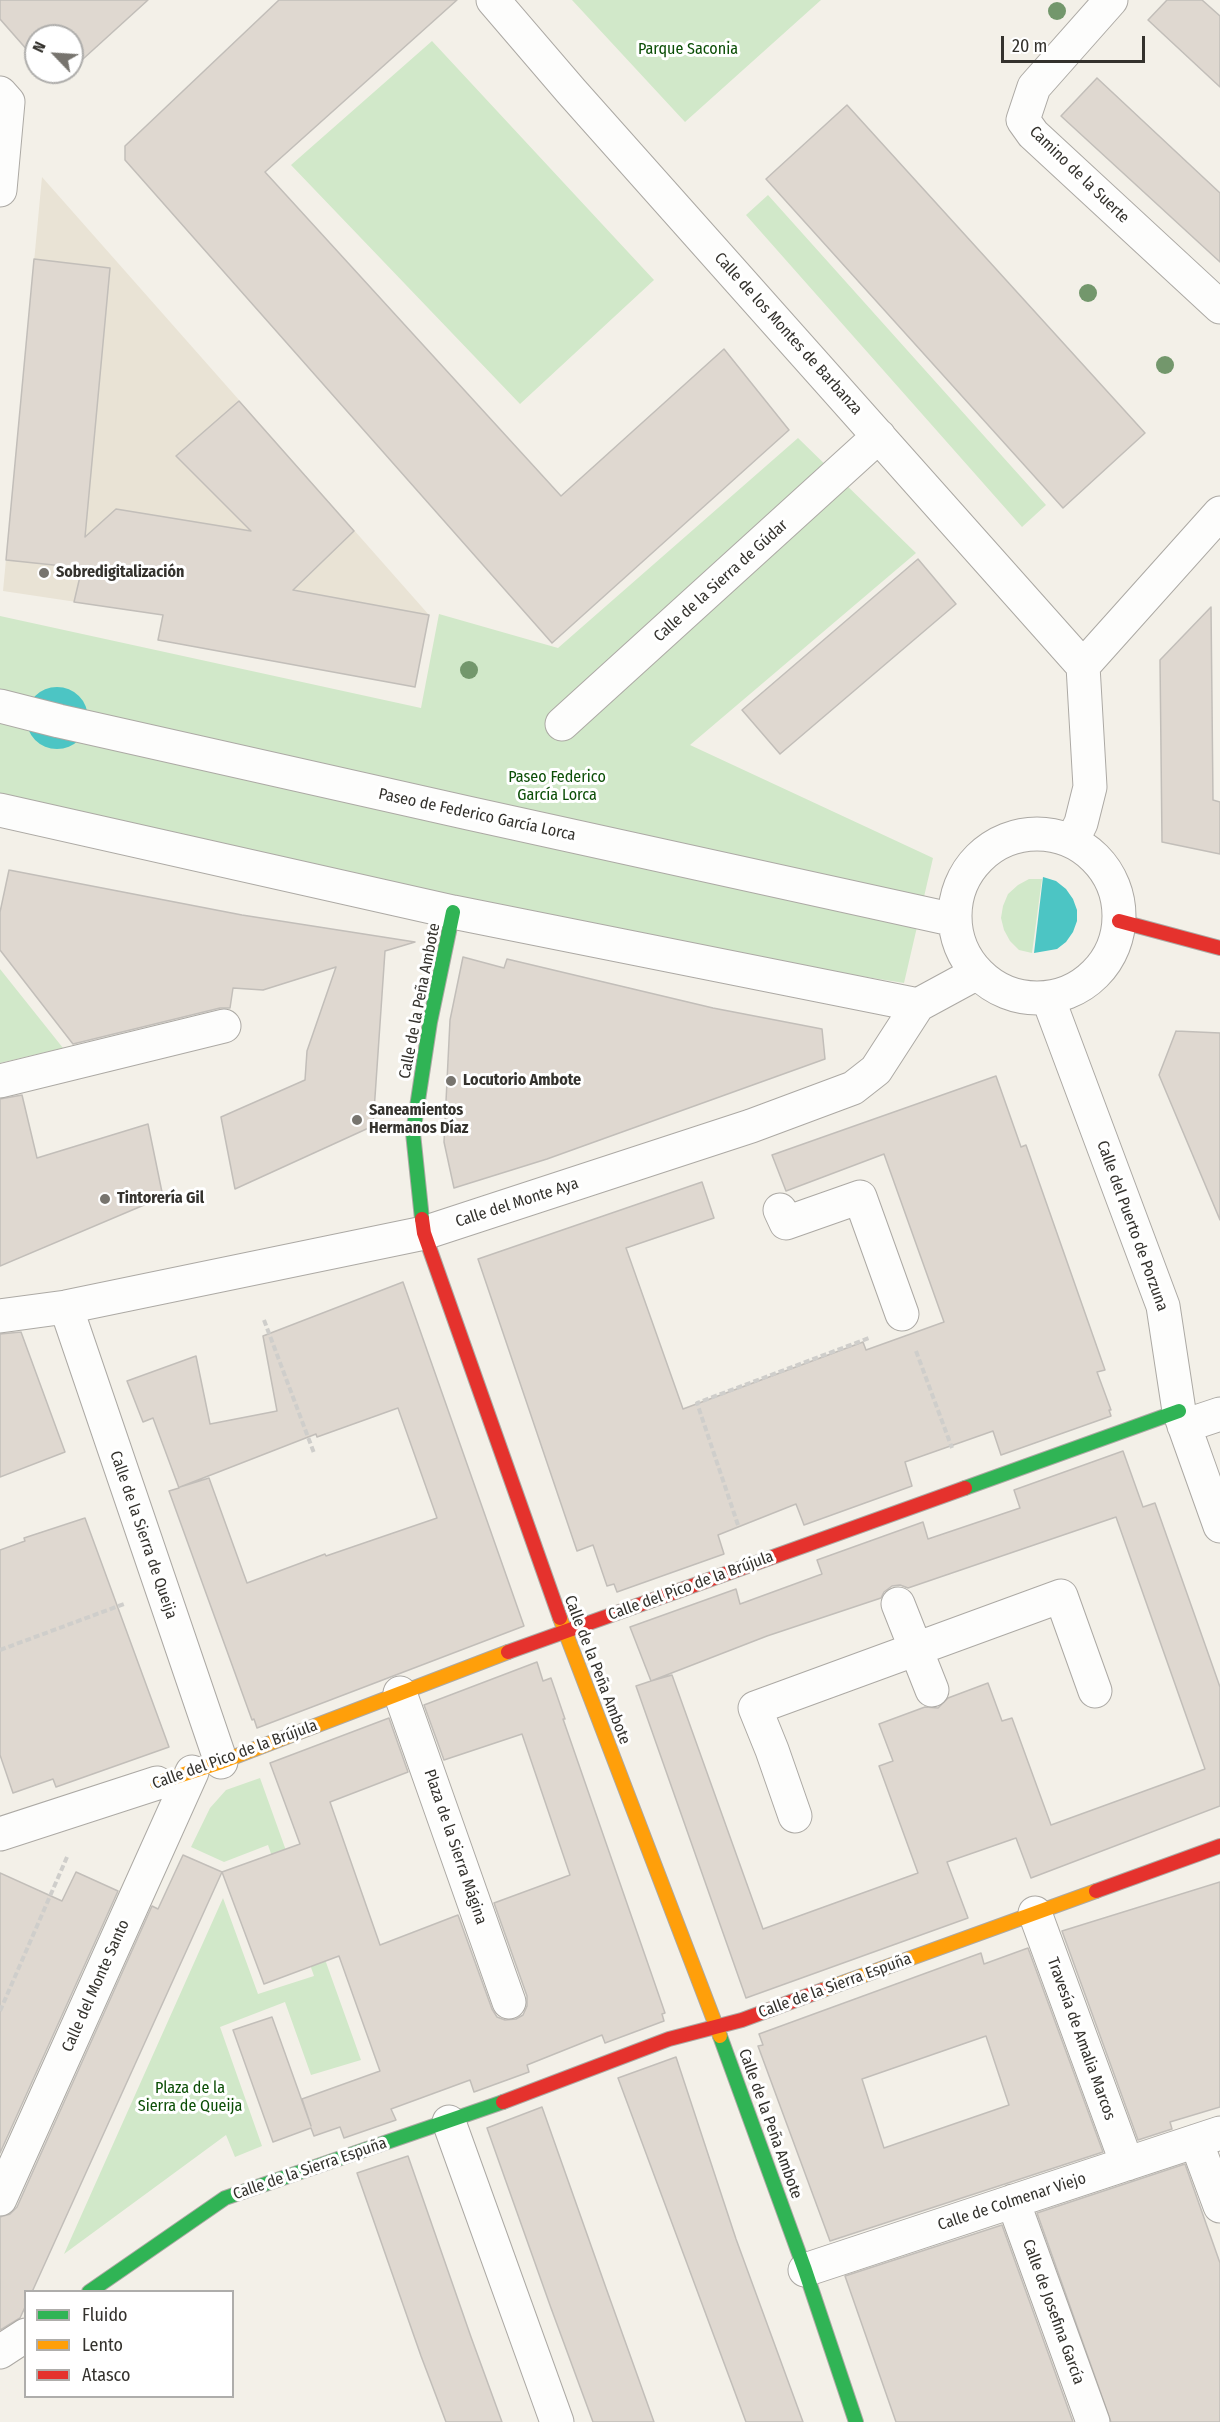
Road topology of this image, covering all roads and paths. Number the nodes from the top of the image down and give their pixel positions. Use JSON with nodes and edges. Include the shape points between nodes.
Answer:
{"nodes":[{"id":1,"x":493,"y":0,"type":"edge"},
{"id":2,"x":1111,"y":0,"type":"edge"},
{"id":3,"x":4,"y":97,"type":"edge"},
{"id":4,"x":0,"y":190,"type":"edge"},
{"id":5,"x":1220,"y":307,"type":"edge"},
{"id":6,"x":879,"y":436,"type":"junction"},
{"id":7,"x":1220,"y":513,"type":"edge"},
{"id":8,"x":1083,"y":666,"type":"junction"},
{"id":9,"x":0,"y":706,"type":"edge"},
{"id":10,"x":562,"y":724,"type":"dead end"},
{"id":11,"x":0,"y":810,"type":"edge"},
{"id":12,"x":1072,"y":842,"type":"junction"},
{"id":13,"x":453,"y":912,"type":"junction"},
{"id":14,"x":955,"y":920,"type":"junction"},
{"id":15,"x":1119,"y":921,"type":"junction"},
{"id":16,"x":1220,"y":948,"type":"edge"},
{"id":17,"x":977,"y":973,"type":"junction"},
{"id":18,"x":1048,"y":998,"type":"junction"},
{"id":19,"x":918,"y":1005,"type":"junction"},
{"id":20,"x":224,"y":1026,"type":"dead end"},
{"id":21,"x":0,"y":1081,"type":"edge"},
{"id":22,"x":780,"y":1210,"type":"dead end"},
{"id":23,"x":424,"y":1233,"type":"junction"},
{"id":24,"x":66,"y":1307,"type":"junction"},
{"id":25,"x":902,"y":1314,"type":"dead end"},
{"id":26,"x":0,"y":1316,"type":"edge"},
{"id":27,"x":264,"y":1320,"type":"dead end"},
{"id":28,"x":873,"y":1337,"type":"dead end"},
{"id":29,"x":914,"y":1346,"type":"dead end"},
{"id":30,"x":1220,"y":1414,"type":"edge"},
{"id":31,"x":1182,"y":1419,"type":"junction"},
{"id":32,"x":314,"y":1454,"type":"dead end"},
{"id":33,"x":955,"y":1456,"type":"dead end"},
{"id":34,"x":1220,"y":1526,"type":"edge"},
{"id":35,"x":741,"y":1535,"type":"dead end"},
{"id":36,"x":161,"y":1590,"type":"junction"},
{"id":37,"x":898,"y":1604,"type":"dead end"},
{"id":38,"x":564,"y":1631,"type":"junction"},
{"id":39,"x":916,"y":1648,"type":"junction"},
{"id":40,"x":0,"y":1650,"type":"edge"},
{"id":41,"x":932,"y":1690,"type":"dead end"},
{"id":42,"x":1095,"y":1691,"type":"dead end"},
{"id":43,"x":400,"y":1693,"type":"junction"},
{"id":44,"x":207,"y":1767,"type":"junction"},
{"id":45,"x":157,"y":1784,"type":"joint"},
{"id":46,"x":90,"y":1806,"type":"junction"},
{"id":47,"x":795,"y":1816,"type":"dead end"},
{"id":48,"x":0,"y":1834,"type":"edge"},
{"id":49,"x":1220,"y":1846,"type":"edge"},
{"id":50,"x":1035,"y":1913,"type":"junction"},
{"id":51,"x":509,"y":2002,"type":"dead end"},
{"id":52,"x":0,"y":2011,"type":"edge"},
{"id":53,"x":717,"y":2026,"type":"junction"},
{"id":54,"x":449,"y":2122,"type":"junction"},
{"id":55,"x":1208,"y":2137,"type":"edge"},
{"id":56,"x":1127,"y":2164,"type":"junction"},
{"id":57,"x":0,"y":2199,"type":"edge"},
{"id":58,"x":1013,"y":2201,"type":"junction"},
{"id":59,"x":1220,"y":2206,"type":"edge"},
{"id":60,"x":805,"y":2270,"type":"junction"},
{"id":61,"x":92,"y":2290,"type":"edge"},
{"id":62,"x":24,"y":2336,"type":"edge"},
{"id":63,"x":0,"y":2352,"type":"edge"},
{"id":64,"x":557,"y":2422,"type":"edge"},
{"id":65,"x":856,"y":2422,"type":"edge"},
{"id":66,"x":1093,"y":2422,"type":"edge"}],
"edges":[{"from":1,"to":6,"type":"street","name":"Calle de los Montes de Barbanza"},
{"from":2,"to":5,"type":"street","name":"Camino de la Suerte","via":[[1034,87],[1023,120]]},
{"from":3,"to":4,"type":"street"},
{"from":6,"to":8,"type":"street","name":"Calle de los Montes de Barbanza"},
{"from":6,"to":10,"type":"street","name":"Calle de la Sierra de Gúdar"},
{"from":7,"to":8,"type":"street"},
{"from":8,"to":12,"type":"street","via":[[1090,787]]},
{"from":9,"to":14,"type":"street","name":"Paseo de Federico García Lorca"},
{"from":11,"to":13,"type":"street"},
{"from":12,"to":14,"type":"street","via":[[1045,834],[1016,836],[990,849],[969,870],[958,894]]},
{"from":12,"to":15,"type":"street","via":[[1100,862],[1115,887]]},
{"from":13,"to":19,"type":"street"},
{"from":13,"to":23,"type":"street","name":"Calle de la Peña Ambote","via":[[413,1132]]},
{"from":14,"to":17,"type":"street","via":[[962,951]]},
{"from":15,"to":16,"type":"street"},
{"from":15,"to":18,"type":"street","via":[[1115,944],[1101,968],[1077,989]]},
{"from":17,"to":18,"type":"street","via":[[999,990],[1018,997]]},
{"from":17,"to":19,"type":"street","name":"Calle del Monte Aya"},
{"from":18,"to":31,"type":"street","name":"Calle del Puerto de Porzuna","via":[[1163,1306]]},
{"from":19,"to":23,"type":"street","name":"Calle del Monte Aya","via":[[876,1070],[853,1088],[751,1126]]},
{"from":20,"to":21,"type":"street"},
{"from":22,"to":25,"type":"street","via":[[786,1223],[860,1197]]},
{"from":23,"to":24,"type":"street","name":"Calle del Monte Aya"},
{"from":23,"to":38,"type":"street","name":"Calle de la Peña Ambote"},
{"from":24,"to":26,"type":"street","name":"Calle del Monte Aya"},
{"from":24,"to":36,"type":"street","name":"Calle de la Sierra de Queija"},
{"from":27,"to":32,"type":"path"},
{"from":28,"to":35,"type":"path","via":[[697,1403]]},
{"from":29,"to":33,"type":"path"},
{"from":30,"to":31,"type":"street"},
{"from":31,"to":34,"type":"street","name":"Calle del Puerto de Porzuna"},
{"from":31,"to":38,"type":"street","name":"Calle del Pico de la Brújula"},
{"from":36,"to":40,"type":"path"},
{"from":36,"to":44,"type":"street","name":"Calle de la Sierra de Queija"},
{"from":37,"to":39,"type":"street"},
{"from":38,"to":43,"type":"street","name":"Calle del Pico de la Brújula"},
{"from":38,"to":53,"type":"street","name":"Calle de la Peña Ambote"},
{"from":39,"to":41,"type":"street"},
{"from":39,"to":42,"type":"street","via":[[1061,1596]]},
{"from":39,"to":47,"type":"street","via":[[755,1708]]},
{"from":43,"to":44,"type":"street","name":"Calle del Pico de la Brújula"},
{"from":43,"to":51,"type":"street","name":"Plaza de la Sierra Mágina"},
{"from":44,"to":45,"type":"street","name":"Calle del Pico de la Brújula"},
{"from":44,"to":57,"type":"street","name":"Calle del Monte Santo"},
{"from":45,"to":46,"type":"street","name":"Calle del Pico de la Brújula"},
{"from":46,"to":48,"type":"street","name":"Calle del Pico de la Brújula"},
{"from":46,"to":52,"type":"path"},
{"from":49,"to":50,"type":"street","name":"Calle de la Sierra Espuña"},
{"from":50,"to":53,"type":"street","name":"Calle de la Sierra Espuña"},
{"from":50,"to":56,"type":"street","name":"Travesía de Amalia Marcos"},
{"from":53,"to":54,"type":"street","name":"Calle de la Sierra Espuña","via":[[669,2039]]},
{"from":53,"to":60,"type":"street","name":"Calle de la Peña Ambote"},
{"from":54,"to":61,"type":"street","name":"Calle de la Sierra Espuña","via":[[225,2198]]},
{"from":54,"to":64,"type":"street"},
{"from":55,"to":56,"type":"street","name":"Calle de Colmenar Viejo"},
{"from":55,"to":59,"type":"street"},
{"from":56,"to":58,"type":"street","name":"Calle de Colmenar Viejo"},
{"from":58,"to":60,"type":"street","name":"Calle de Colmenar Viejo"},
{"from":58,"to":66,"type":"street","name":"Calle de Josefina García"},
{"from":60,"to":65,"type":"street","name":"Calle de la Peña Ambote"},
{"from":62,"to":63,"type":"street"}]}
